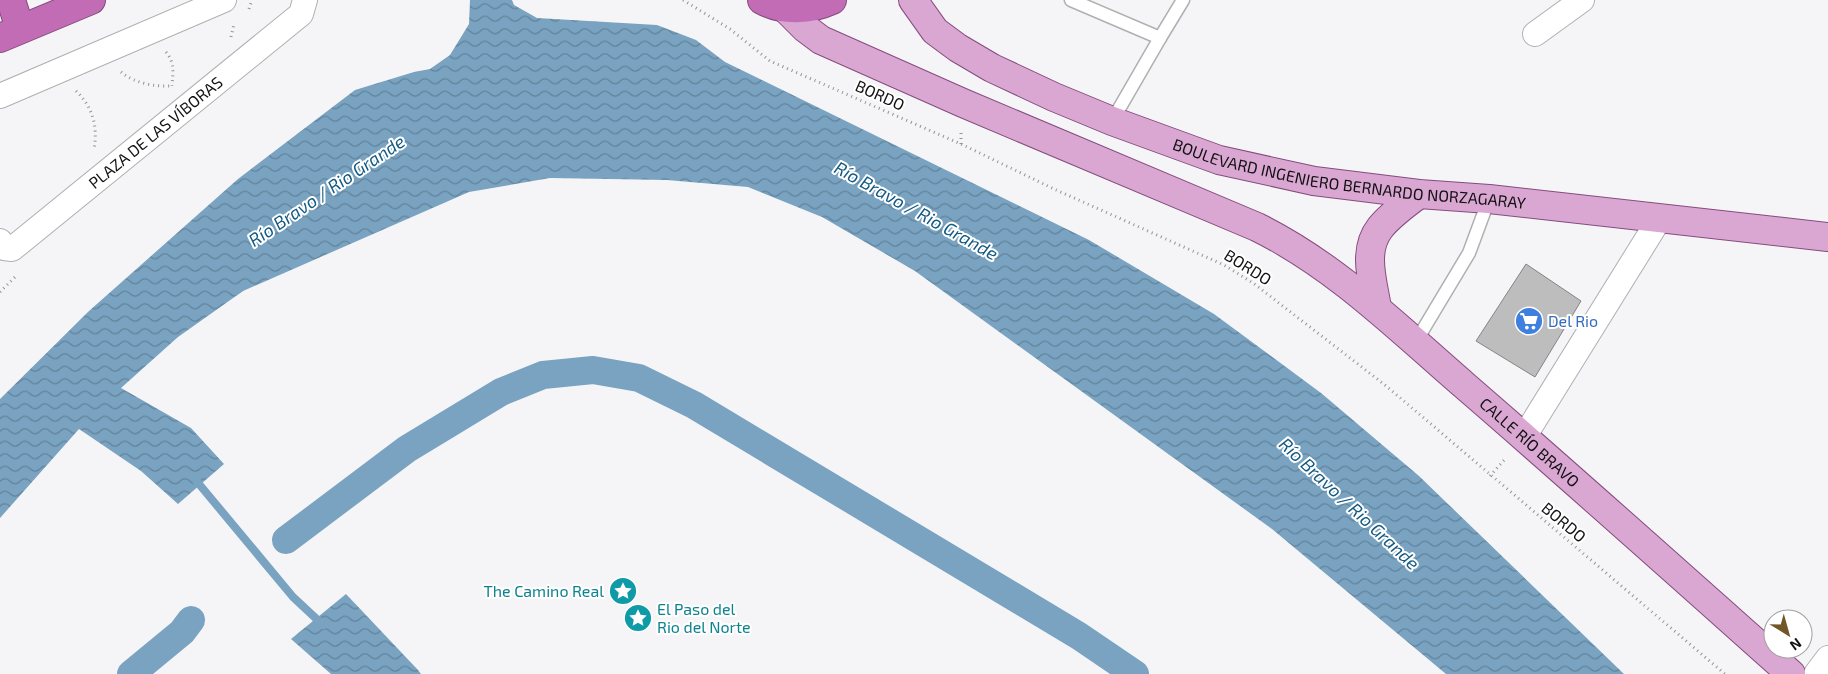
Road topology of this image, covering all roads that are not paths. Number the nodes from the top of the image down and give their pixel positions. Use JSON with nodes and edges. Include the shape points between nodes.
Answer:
{"nodes":[{"id":1,"x":11,"y":0,"type":"edge"},
{"id":2,"x":91,"y":0,"type":"edge"},
{"id":3,"x":305,"y":0,"type":"edge"},
{"id":4,"x":832,"y":0,"type":"edge"},
{"id":5,"x":913,"y":0,"type":"edge"},
{"id":6,"x":1071,"y":0,"type":"edge"},
{"id":7,"x":1183,"y":0,"type":"edge"},
{"id":8,"x":1582,"y":0,"type":"edge"},
{"id":9,"x":774,"y":4,"type":"edge"},
{"id":10,"x":230,"y":9,"type":"edge"},
{"id":11,"x":10,"y":34,"type":"edge"},
{"id":12,"x":1535,"y":34,"type":"dead end"},
{"id":13,"x":1160,"y":38,"type":"junction"},
{"id":14,"x":0,"y":96,"type":"edge"},
{"id":15,"x":1112,"y":121,"type":"junction"},
{"id":16,"x":1419,"y":194,"type":"junction"},
{"id":17,"x":1489,"y":199,"type":"junction"},
{"id":18,"x":1660,"y":218,"type":"junction"},
{"id":19,"x":1828,"y":236,"type":"edge"},
{"id":20,"x":0,"y":241,"type":"edge"},
{"id":21,"x":1377,"y":308,"type":"junction"},
{"id":22,"x":1415,"y":343,"type":"junction"},
{"id":23,"x":1524,"y":437,"type":"junction"},
{"id":24,"x":1828,"y":658,"type":"edge"},
{"id":25,"x":1791,"y":674,"type":"edge"},
{"id":26,"x":1816,"y":674,"type":"edge"}],
"edges":[{"from":1,"to":11,"type":"highway"},
{"from":2,"to":11,"type":"highway"},
{"from":3,"to":20,"type":"street","name":"PLAZA DE LAS VÍBORAS","via":[[301,14],[12,249],[4,248]]},
{"from":4,"to":9,"type":"highway","via":[[808,8]]},
{"from":5,"to":15,"type":"main road","name":"BOULEVARD INGENIERO BERNARDO NORZAGARAY","via":[[935,30],[958,48],[992,68]]},
{"from":6,"to":13,"type":"lane"},
{"from":7,"to":13,"type":"lane"},
{"from":8,"to":12,"type":"street"},
{"from":9,"to":21,"type":"main road","name":"CALLE RÍO BRAVO","via":[[821,40],[1285,241],[1324,266]]},
{"from":10,"to":14,"type":"street"},
{"from":13,"to":15,"type":"lane"},
{"from":15,"to":16,"type":"main road","name":"BOULEVARD INGENIERO BERNARDO NORZAGARAY","via":[[1219,160],[1272,173]]},
{"from":16,"to":17,"type":"main road","name":"BOULEVARD INGENIERO BERNARDO NORZAGARAY"},
{"from":16,"to":21,"type":"main road","via":[[1380,228],[1371,245],[1370,266]]},
{"from":17,"to":18,"type":"main road","name":"BOULEVARD INGENIERO BERNARDO NORZAGARAY"},
{"from":17,"to":22,"type":"lane","via":[[1470,253]]},
{"from":18,"to":19,"type":"main road","name":"BOULEVARD INGENIERO BERNARDO NORZAGARAY"},
{"from":18,"to":23,"type":"street"},
{"from":21,"to":22,"type":"main road","name":"CALLE RÍO BRAVO"},
{"from":22,"to":23,"type":"main road","name":"CALLE RÍO BRAVO"},
{"from":23,"to":25,"type":"main road","name":"CALLE RÍO BRAVO"},
{"from":24,"to":26,"type":"street"}]}
